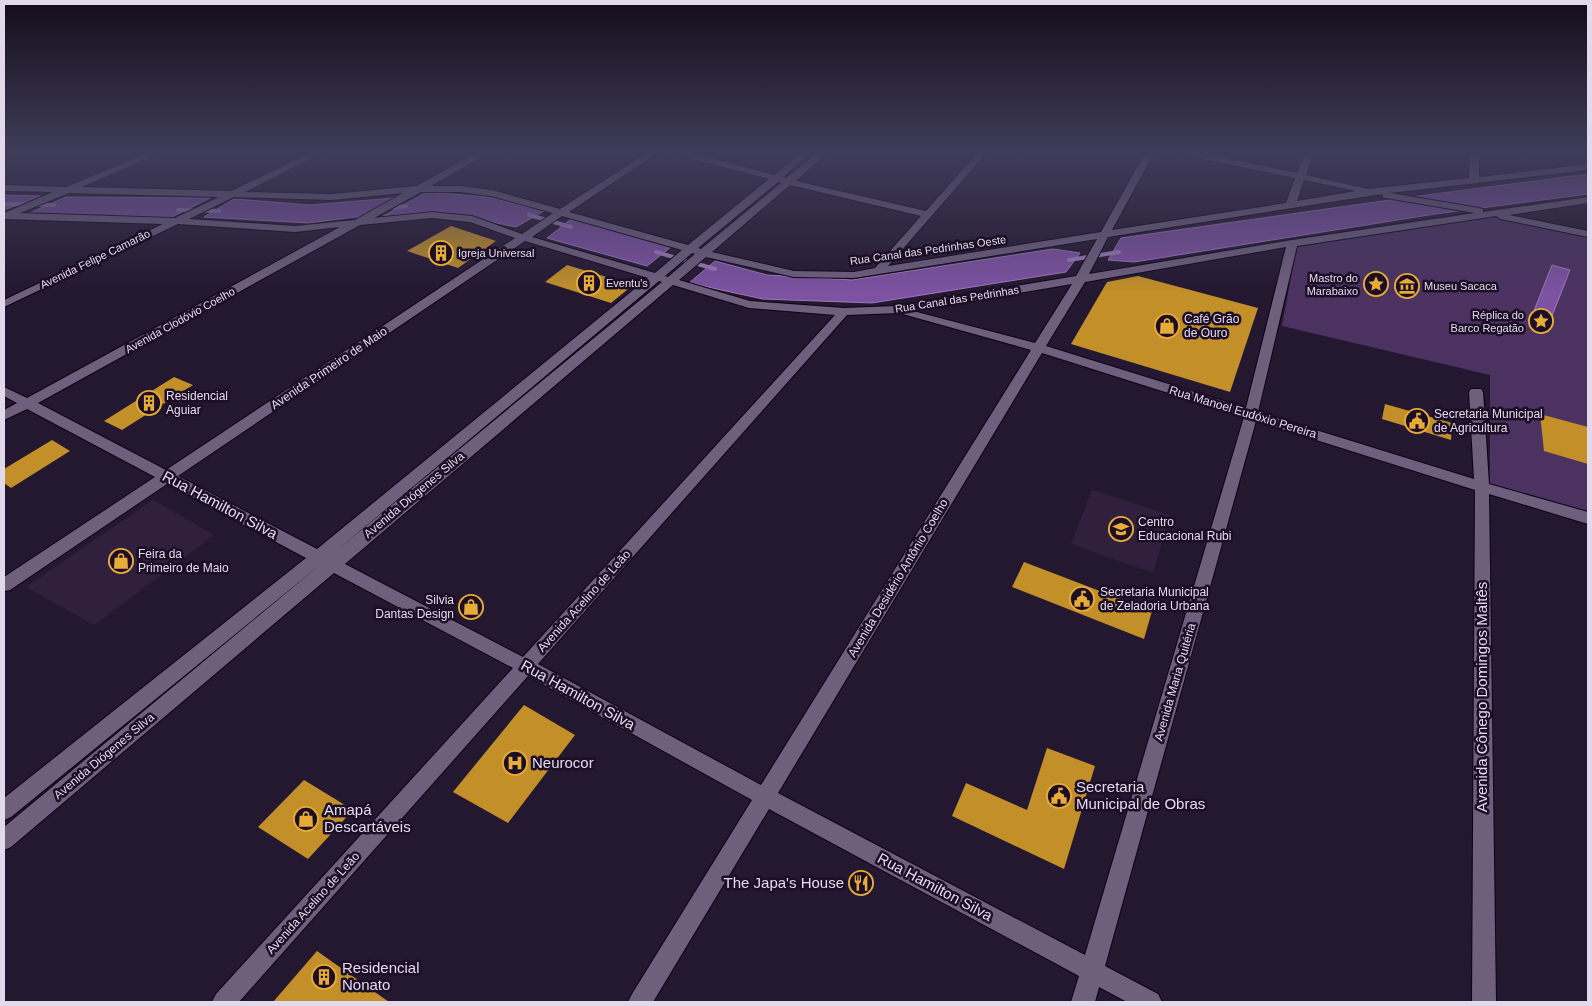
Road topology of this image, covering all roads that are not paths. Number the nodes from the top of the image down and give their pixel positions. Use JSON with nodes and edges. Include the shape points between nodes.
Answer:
{"nodes":[{"id":1,"x":47,"y":198,"type":"edge"},
{"id":2,"x":224,"y":198,"type":"edge"},
{"id":3,"x":403,"y":198,"type":"edge"},
{"id":4,"x":508,"y":198,"type":"edge"},
{"id":5,"x":583,"y":198,"type":"edge"},
{"id":6,"x":754,"y":198,"type":"edge"},
{"id":7,"x":768,"y":198,"type":"edge"},
{"id":8,"x":858,"y":198,"type":"edge"},
{"id":9,"x":942,"y":198,"type":"edge"},
{"id":10,"x":1125,"y":198,"type":"edge"},
{"id":11,"x":1293,"y":198,"type":"edge"},
{"id":12,"x":1333,"y":198,"type":"edge"},
{"id":13,"x":1403,"y":198,"type":"edge"},
{"id":14,"x":1588,"y":200,"type":"edge"},
{"id":15,"x":1290,"y":205,"type":"junction"},
{"id":16,"x":558,"y":214,"type":"junction"},
{"id":17,"x":927,"y":214,"type":"junction"},
{"id":18,"x":1491,"y":214,"type":"junction"},
{"id":19,"x":4,"y":216,"type":"edge"},
{"id":20,"x":179,"y":219,"type":"junction"},
{"id":21,"x":357,"y":223,"type":"junction"},
{"id":22,"x":527,"y":234,"type":"junction"},
{"id":23,"x":1588,"y":234,"type":"edge"},
{"id":24,"x":1105,"y":235,"type":"junction"},
{"id":25,"x":1292,"y":244,"type":"junction"},
{"id":26,"x":692,"y":254,"type":"junction"},
{"id":27,"x":879,"y":270,"type":"junction"},
{"id":28,"x":1083,"y":274,"type":"junction"},
{"id":29,"x":666,"y":275,"type":"junction"},
{"id":30,"x":4,"y":304,"type":"edge"},
{"id":31,"x":897,"y":310,"type":"junction"},
{"id":32,"x":844,"y":312,"type":"junction"},
{"id":33,"x":1038,"y":348,"type":"junction"},
{"id":34,"x":4,"y":391,"type":"edge"},
{"id":35,"x":1476,"y":392,"type":"dead end"},
{"id":36,"x":27,"y":404,"type":"junction"},
{"id":37,"x":1251,"y":415,"type":"junction"},
{"id":38,"x":4,"y":416,"type":"edge"},
{"id":39,"x":167,"y":477,"type":"junction"},
{"id":40,"x":1482,"y":487,"type":"junction"},
{"id":41,"x":1588,"y":518,"type":"edge"},
{"id":42,"x":324,"y":561,"type":"junction"},
{"id":43,"x":4,"y":585,"type":"edge"},
{"id":44,"x":525,"y":666,"type":"junction"},
{"id":45,"x":765,"y":797,"type":"junction"},
{"id":46,"x":4,"y":810,"type":"edge"},
{"id":47,"x":4,"y":840,"type":"edge"},
{"id":48,"x":1092,"y":970,"type":"junction"},
{"id":49,"x":224,"y":1002,"type":"edge"},
{"id":50,"x":640,"y":1002,"type":"edge"},
{"id":51,"x":1083,"y":1002,"type":"edge"},
{"id":52,"x":1150,"y":1002,"type":"edge"},
{"id":53,"x":1484,"y":1002,"type":"edge"}],
"edges":[{"from":1,"to":19,"type":"street"},
{"from":2,"to":20,"type":"street","name":"Avenida Felipe Camarão"},
{"from":3,"to":21,"type":"street","name":"Avenida Clodóvio Coelho"},
{"from":4,"to":16,"type":"street","name":"Rua Canal das Pedrinhas Oeste"},
{"from":5,"to":16,"type":"street","name":"Avenida Primeiro de Maio"},
{"from":6,"to":26,"type":"street","name":"Avenida Diógenes Silva"},
{"from":7,"to":26,"type":"street","name":"Avenida Diógenes Silva"},
{"from":8,"to":17,"type":"street"},
{"from":9,"to":17,"type":"street"},
{"from":10,"to":24,"type":"street","name":"Avenida Desidério Antônio Coelho"},
{"from":11,"to":15,"type":"street"},
{"from":12,"to":15,"type":"street","name":"Rua Canal das Pedrinhas Oeste"},
{"from":13,"to":18,"type":"street"},
{"from":14,"to":18,"type":"street","name":"Rua Canal das Pedrinhas"},
{"from":15,"to":24,"type":"street","name":"Rua Canal das Pedrinhas Oeste"},
{"from":16,"to":22,"type":"street","name":"Avenida Primeiro de Maio"},
{"from":16,"to":26,"type":"street","name":"Rua Canal das Pedrinhas Oeste"},
{"from":17,"to":27,"type":"street"},
{"from":18,"to":23,"type":"street"},
{"from":18,"to":25,"type":"street","name":"Rua Canal das Pedrinhas"},
{"from":19,"to":20,"type":"street","name":"Rua Canal das Pedrinhas"},
{"from":20,"to":21,"type":"street","name":"Rua Canal das Pedrinhas","via":[[295,229]]},
{"from":20,"to":30,"type":"street","name":"Avenida Felipe Camarão"},
{"from":21,"to":22,"type":"street","name":"Rua Canal das Pedrinhas","via":[[432,216],[472,219]]},
{"from":21,"to":36,"type":"street","name":"Avenida Clodóvio Coelho"},
{"from":22,"to":29,"type":"street","name":"Rua Canal das Pedrinhas"},
{"from":22,"to":39,"type":"street","name":"Avenida Primeiro de Maio"},
{"from":24,"to":27,"type":"street","name":"Rua Canal das Pedrinhas Oeste"},
{"from":24,"to":28,"type":"street","name":"Avenida Desidério Antônio Coelho"},
{"from":25,"to":28,"type":"street","name":"Rua Canal das Pedrinhas"},
{"from":25,"to":37,"type":"street","name":"Avenida Maria Quitéria"},
{"from":26,"to":27,"type":"street","name":"Rua Canal das Pedrinhas Oeste","via":[[794,274],[854,275]]},
{"from":26,"to":29,"type":"street","name":"Avenida Diógenes Silva"},
{"from":28,"to":31,"type":"street","name":"Rua Canal das Pedrinhas"},
{"from":28,"to":33,"type":"street","name":"Avenida Desidério Antônio Coelho"},
{"from":29,"to":32,"type":"street","name":"Rua Canal das Pedrinhas","via":[[749,304]]},
{"from":29,"to":42,"type":"street","name":"Avenida Diógenes Silva"},
{"from":31,"to":32,"type":"street","name":"Rua Canal das Pedrinhas"},
{"from":31,"to":33,"type":"street","name":"Rua Manoel Eudóxio Pereira"},
{"from":32,"to":44,"type":"street","name":"Avenida Acelino de Leão"},
{"from":33,"to":37,"type":"street","name":"Rua Manoel Eudóxio Pereira"},
{"from":33,"to":45,"type":"street","name":"Avenida Desidério Antônio Coelho"},
{"from":34,"to":36,"type":"street","name":"Rua Hamilton Silva"},
{"from":35,"to":40,"type":"street","name":"Avenida Cônego Domingos Maltês"},
{"from":36,"to":38,"type":"street","name":"Avenida Clodóvio Coelho"},
{"from":36,"to":39,"type":"street","name":"Rua Hamilton Silva"},
{"from":37,"to":40,"type":"street","name":"Rua Manoel Eudóxio Pereira"},
{"from":37,"to":48,"type":"street","name":"Avenida Maria Quitéria"},
{"from":39,"to":42,"type":"street","name":"Rua Hamilton Silva"},
{"from":39,"to":43,"type":"street","name":"Avenida Primeiro de Maio"},
{"from":40,"to":41,"type":"street","name":"Rua Manoel Eudóxio Pereira"},
{"from":40,"to":53,"type":"street","name":"Avenida Cônego Domingos Maltês"},
{"from":42,"to":44,"type":"street","name":"Rua Hamilton Silva"},
{"from":42,"to":46,"type":"street","name":"Avenida Diógenes Silva"},
{"from":42,"to":47,"type":"street","name":"Avenida Diógenes Silva"},
{"from":44,"to":45,"type":"street","name":"Rua Hamilton Silva"},
{"from":44,"to":49,"type":"street","name":"Avenida Acelino de Leão"},
{"from":45,"to":48,"type":"street","name":"Rua Hamilton Silva"},
{"from":45,"to":50,"type":"street","name":"Avenida Desidério Antônio Coelho"},
{"from":48,"to":51,"type":"street","name":"Avenida Maria Quitéria"},
{"from":48,"to":52,"type":"street","name":"Rua Hamilton Silva"}]}
